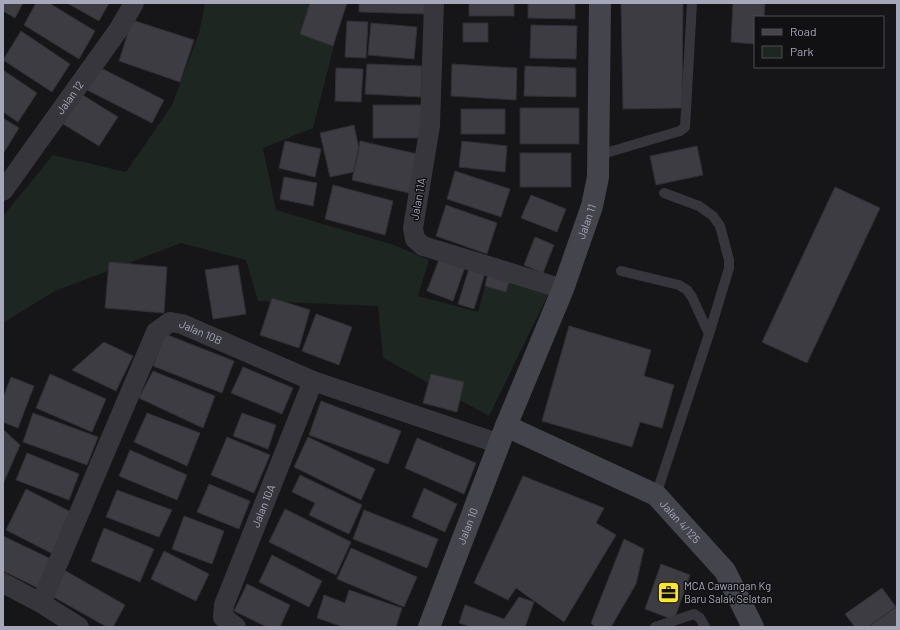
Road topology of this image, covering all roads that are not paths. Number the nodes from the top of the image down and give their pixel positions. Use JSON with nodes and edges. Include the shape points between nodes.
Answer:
{"nodes":[{"id":1,"x":134,"y":3,"type":"edge"},
{"id":2,"x":434,"y":3,"type":"edge"},
{"id":3,"x":600,"y":3,"type":"edge"},
{"id":4,"x":692,"y":3,"type":"edge"},
{"id":5,"x":599,"y":155,"type":"junction"},
{"id":6,"x":3,"y":191,"type":"edge"},
{"id":7,"x":664,"y":193,"type":"dead end"},
{"id":8,"x":621,"y":271,"type":"dead end"},
{"id":9,"x":563,"y":289,"type":"junction"},
{"id":10,"x":709,"y":334,"type":"junction"},
{"id":11,"x":313,"y":381,"type":"junction"},
{"id":12,"x":503,"y":435,"type":"junction"},
{"id":13,"x":656,"y":495,"type":"junction"},
{"id":14,"x":3,"y":583,"type":"edge"},
{"id":15,"x":40,"y":603,"type":"junction"},
{"id":16,"x":79,"y":627,"type":"edge"},
{"id":17,"x":236,"y":627,"type":"edge"},
{"id":18,"x":429,"y":627,"type":"edge"},
{"id":19,"x":655,"y":627,"type":"edge"},
{"id":20,"x":705,"y":627,"type":"edge"},
{"id":21,"x":753,"y":627,"type":"edge"}],
"edges":[{"from":1,"to":6,"type":"street","name":"Jalan 12"},
{"from":2,"to":9,"type":"street","name":"Jalan 11A","via":[[430,126],[413,228],[415,239],[423,246]]},
{"from":3,"to":5,"type":"street","name":"Jalan 11"},
{"from":4,"to":5,"type":"lane","via":[[685,127],[680,131]]},
{"from":5,"to":9,"type":"street","name":"Jalan 11","via":[[598,177],[592,206]]},
{"from":7,"to":10,"type":"lane","via":[[699,206],[713,216],[720,226],[729,268]]},
{"from":8,"to":10,"type":"lane","via":[[679,285],[687,290]]},
{"from":9,"to":12,"type":"street","name":"Jalan 11"},
{"from":10,"to":13,"type":"lane"},
{"from":11,"to":12,"type":"street","name":"Jalan 10B"},
{"from":11,"to":15,"type":"street","name":"Jalan 10B","via":[[182,324],[170,322],[156,332]]},
{"from":11,"to":17,"type":"street","name":"Jalan 10A","via":[[224,605],[223,617]]},
{"from":12,"to":13,"type":"street","name":"Jalan 4/125"},
{"from":12,"to":18,"type":"street","name":"Jalan 10"},
{"from":13,"to":21,"type":"street","name":"Jalan 4/125","via":[[725,571]]},
{"from":14,"to":15,"type":"street"},
{"from":15,"to":16,"type":"street"},
{"from":19,"to":20,"type":"lane","via":[[694,614]]}]}
